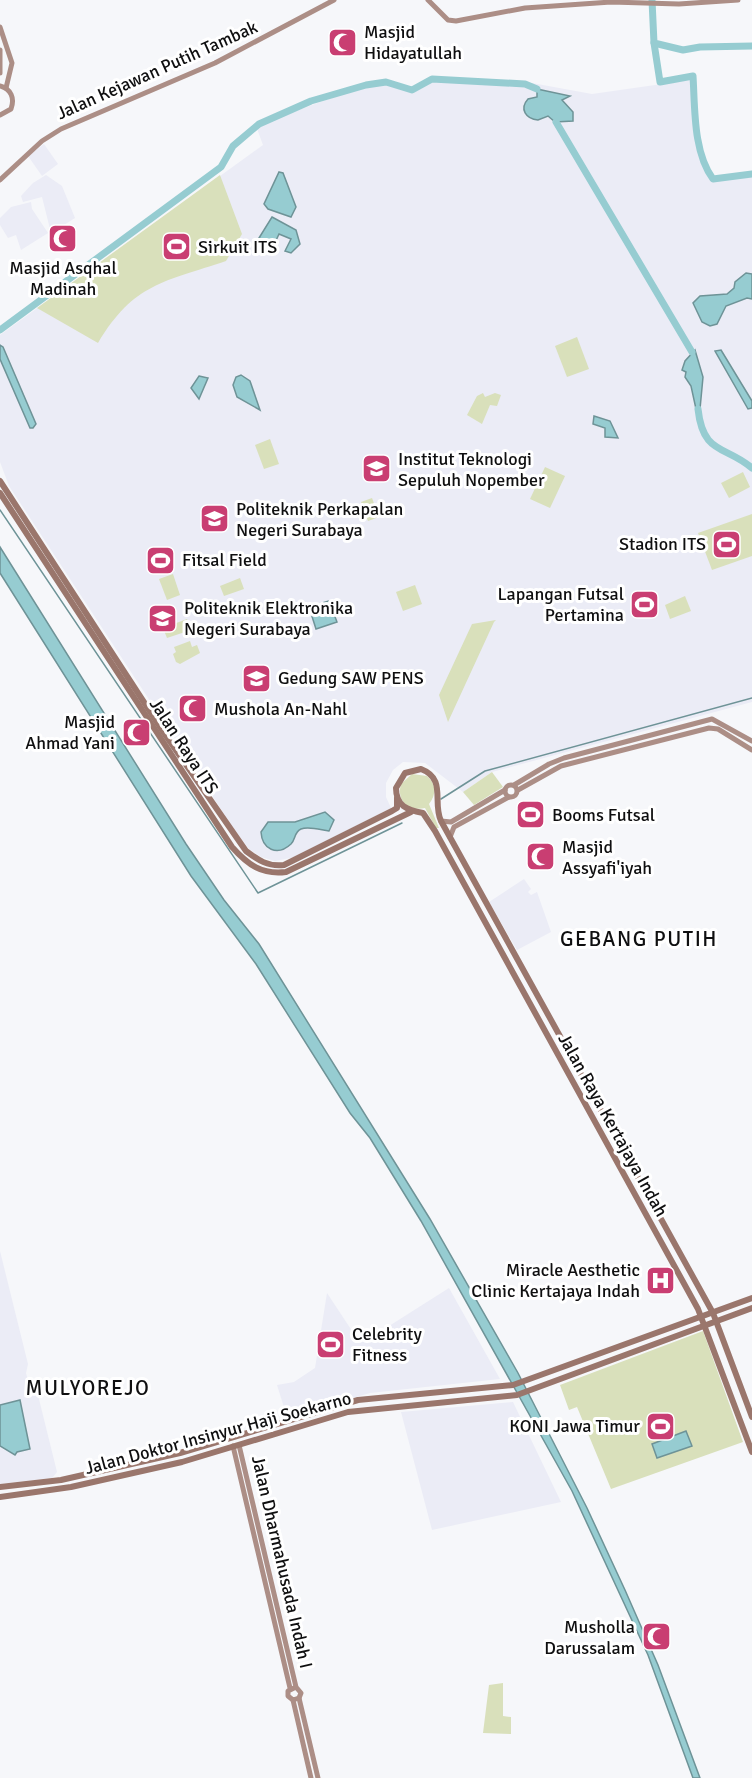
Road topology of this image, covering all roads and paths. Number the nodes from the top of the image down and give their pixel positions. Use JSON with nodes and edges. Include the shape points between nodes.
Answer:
{"nodes":[{"id":1,"x":334,"y":0,"type":"edge"},
{"id":2,"x":428,"y":0,"type":"edge"},
{"id":3,"x":738,"y":0,"type":"edge"},
{"id":4,"x":0,"y":27,"type":"edge"},
{"id":5,"x":0,"y":50,"type":"edge"},
{"id":6,"x":11,"y":71,"type":"junction"},
{"id":7,"x":0,"y":72,"type":"edge"},
{"id":8,"x":3,"y":87,"type":"edge"},
{"id":9,"x":0,"y":116,"type":"edge"},
{"id":10,"x":0,"y":180,"type":"edge"},
{"id":11,"x":0,"y":481,"type":"edge"},
{"id":12,"x":0,"y":493,"type":"edge"},
{"id":13,"x":41,"y":550,"type":"junction"},
{"id":14,"x":673,"y":728,"type":"junction"},
{"id":15,"x":675,"y":736,"type":"junction"},
{"id":16,"x":752,"y":741,"type":"edge"},
{"id":17,"x":610,"y":746,"type":"junction"},
{"id":18,"x":752,"y":750,"type":"edge"},
{"id":19,"x":612,"y":754,"type":"junction"},
{"id":20,"x":516,"y":788,"type":"junction"},
{"id":21,"x":505,"y":790,"type":"junction"},
{"id":22,"x":509,"y":797,"type":"junction"},
{"id":23,"x":397,"y":798,"type":"junction"},
{"id":24,"x":411,"y":812,"type":"junction"},
{"id":25,"x":443,"y":823,"type":"junction"},
{"id":26,"x":435,"y":831,"type":"junction"},
{"id":27,"x":450,"y":836,"type":"junction"},
{"id":28,"x":440,"y":840,"type":"junction"},
{"id":29,"x":331,"y":847,"type":"junction"},
{"id":30,"x":538,"y":995,"type":"junction"},
{"id":31,"x":528,"y":1000,"type":"junction"},
{"id":32,"x":629,"y":1159,"type":"junction"},
{"id":33,"x":619,"y":1164,"type":"junction"},
{"id":34,"x":752,"y":1298,"type":"edge"},
{"id":35,"x":752,"y":1308,"type":"edge"},
{"id":36,"x":713,"y":1313,"type":"junction"},
{"id":37,"x":702,"y":1318,"type":"junction"},
{"id":38,"x":717,"y":1321,"type":"junction"},
{"id":39,"x":706,"y":1325,"type":"junction"},
{"id":40,"x":589,"y":1358,"type":"junction"},
{"id":41,"x":616,"y":1360,"type":"junction"},
{"id":42,"x":582,"y":1372,"type":"junction"},
{"id":43,"x":548,"y":1374,"type":"junction"},
{"id":44,"x":752,"y":1417,"type":"edge"},
{"id":45,"x":288,"y":1420,"type":"junction"},
{"id":46,"x":293,"y":1428,"type":"junction"},
{"id":47,"x":750,"y":1441,"type":"edge"},
{"id":48,"x":236,"y":1445,"type":"junction"},
{"id":49,"x":752,"y":1452,"type":"edge"},
{"id":50,"x":180,"y":1453,"type":"junction"},
{"id":51,"x":182,"y":1462,"type":"junction"},
{"id":52,"x":0,"y":1487,"type":"edge"},
{"id":53,"x":0,"y":1497,"type":"edge"},
{"id":54,"x":293,"y":1688,"type":"junction"},
{"id":55,"x":296,"y":1699,"type":"junction"},
{"id":56,"x":311,"y":1778,"type":"edge"},
{"id":57,"x":318,"y":1778,"type":"edge"}],
"edges":[{"from":1,"to":10,"type":"street","name":"Jalan Kejawan Putih Tambak","via":[[215,63],[61,129]]},
{"from":2,"to":3,"type":"street","via":[[448,20],[456,21],[525,8]]},
{"from":4,"to":6,"type":"street","via":[[11,56]]},
{"from":5,"to":7,"type":"street"},
{"from":6,"to":7,"type":"street"},
{"from":6,"to":8,"type":"street"},
{"from":8,"to":9,"type":"street","via":[[12,95],[12,104]]},
{"from":11,"to":13,"type":"main road","name":"Jalan Raya ITS"},
{"from":12,"to":13,"type":"main road","name":"Jalan Raya ITS"},
{"from":13,"to":29,"type":"main road","name":"Jalan Raya ITS","via":[[237,842],[256,858],[274,866]]},
{"from":14,"to":15,"type":"street"},
{"from":14,"to":16,"type":"street","via":[[713,719]]},
{"from":14,"to":17,"type":"street"},
{"from":15,"to":18,"type":"street","via":[[714,728]]},
{"from":15,"to":19,"type":"street"},
{"from":17,"to":19,"type":"street"},
{"from":17,"to":20,"type":"street","via":[[549,764]]},
{"from":19,"to":20,"type":"street","via":[[561,766]]},
{"from":20,"to":21,"type":"street","via":[[509,785]]},
{"from":20,"to":22,"type":"street","via":[[516,795]]},
{"from":21,"to":22,"type":"street"},
{"from":21,"to":25,"type":"street"},
{"from":22,"to":27,"type":"street","via":[[454,827]]},
{"from":23,"to":24,"type":"main road"},
{"from":23,"to":25,"type":"main road","name":"Jalan Raya Kertajaya Indah","via":[[400,778],[410,770],[425,770],[438,783],[438,814]]},
{"from":23,"to":29,"type":"main road","name":"Jalan Raya ITS","via":[[395,810]]},
{"from":24,"to":26,"type":"main road","name":"Jalan Raya Kertajaya Indah","via":[[423,813]]},
{"from":24,"to":29,"type":"main road","name":"Jalan Raya ITS"},
{"from":25,"to":26,"type":"main road","via":[[441,830]]},
{"from":25,"to":27,"type":"main road","name":"Jalan Raya Kertajaya Indah"},
{"from":26,"to":28,"type":"main road","name":"Jalan Raya Kertajaya Indah"},
{"from":27,"to":28,"type":"main road","via":[[443,835]]},
{"from":27,"to":30,"type":"main road","name":"Jalan Raya Kertajaya Indah"},
{"from":28,"to":31,"type":"main road","name":"Jalan Raya Kertajaya Indah"},
{"from":30,"to":31,"type":"main road"},
{"from":30,"to":32,"type":"main road","name":"Jalan Raya Kertajaya Indah"},
{"from":31,"to":33,"type":"main road","name":"Jalan Raya Kertajaya Indah"},
{"from":32,"to":33,"type":"main road"},
{"from":32,"to":36,"type":"main road","name":"Jalan Raya Kertajaya Indah"},
{"from":33,"to":37,"type":"main road","name":"Jalan Raya Kertajaya Indah"},
{"from":34,"to":36,"type":"main road","name":"Jalan Doktor Insinyur Haji Soekarno"},
{"from":35,"to":38,"type":"main road","name":"Jalan Doktor Insinyur Haji Soekarno"},
{"from":36,"to":37,"type":"main road","name":"Jalan Doktor Insinyur Haji Soekarno"},
{"from":36,"to":38,"type":"main road","name":"Jalan Raya Kertajaya Indah"},
{"from":37,"to":39,"type":"main road","name":"Jalan Raya Kertajaya Indah"},
{"from":37,"to":40,"type":"main road","name":"Jalan Doktor Insinyur Haji Soekarno"},
{"from":38,"to":39,"type":"main road","name":"Jalan Doktor Insinyur Haji Soekarno"},
{"from":38,"to":44,"type":"main road","name":"Jalan Raya Kertajaya Indah"},
{"from":39,"to":41,"type":"main road","name":"Jalan Doktor Insinyur Haji Soekarno"},
{"from":39,"to":47,"type":"main road","name":"Jalan Raya Kertajaya Indah"},
{"from":40,"to":41,"type":"main road","via":[[592,1364]]},
{"from":40,"to":43,"type":"main road","name":"Jalan Doktor Insinyur Haji Soekarno"},
{"from":41,"to":42,"type":"main road","name":"Jalan Doktor Insinyur Haji Soekarno"},
{"from":42,"to":43,"type":"main road","via":[[578,1366]]},
{"from":42,"to":46,"type":"main road","name":"Jalan Doktor Insinyur Haji Soekarno","via":[[517,1395],[360,1410]]},
{"from":43,"to":45,"type":"main road","name":"Jalan Doktor Insinyur Haji Soekarno","via":[[513,1385],[358,1400]]},
{"from":45,"to":46,"type":"main road","via":[[293,1421]]},
{"from":45,"to":50,"type":"main road","name":"Jalan Doktor Insinyur Haji Soekarno"},
{"from":46,"to":48,"type":"main road","name":"Jalan Doktor Insinyur Haji Soekarno"},
{"from":47,"to":49,"type":"main road","name":"Jalan Raya Kertajaya Indah"},
{"from":48,"to":51,"type":"main road","name":"Jalan Doktor Insinyur Haji Soekarno"},
{"from":48,"to":54,"type":"street","name":"Jalan Dharmahusada Indah I"},
{"from":50,"to":51,"type":"main road"},
{"from":50,"to":52,"type":"main road","name":"Jalan Doktor Insinyur Haji Soekarno","via":[[61,1480]]},
{"from":51,"to":53,"type":"main road","name":"Jalan Doktor Insinyur Haji Soekarno","via":[[71,1488]]},
{"from":54,"to":55,"type":"street","via":[[300,1691]]},
{"from":54,"to":55,"type":"street","via":[[288,1696]]},
{"from":55,"to":56,"type":"street"},
{"from":55,"to":57,"type":"street"}]}
